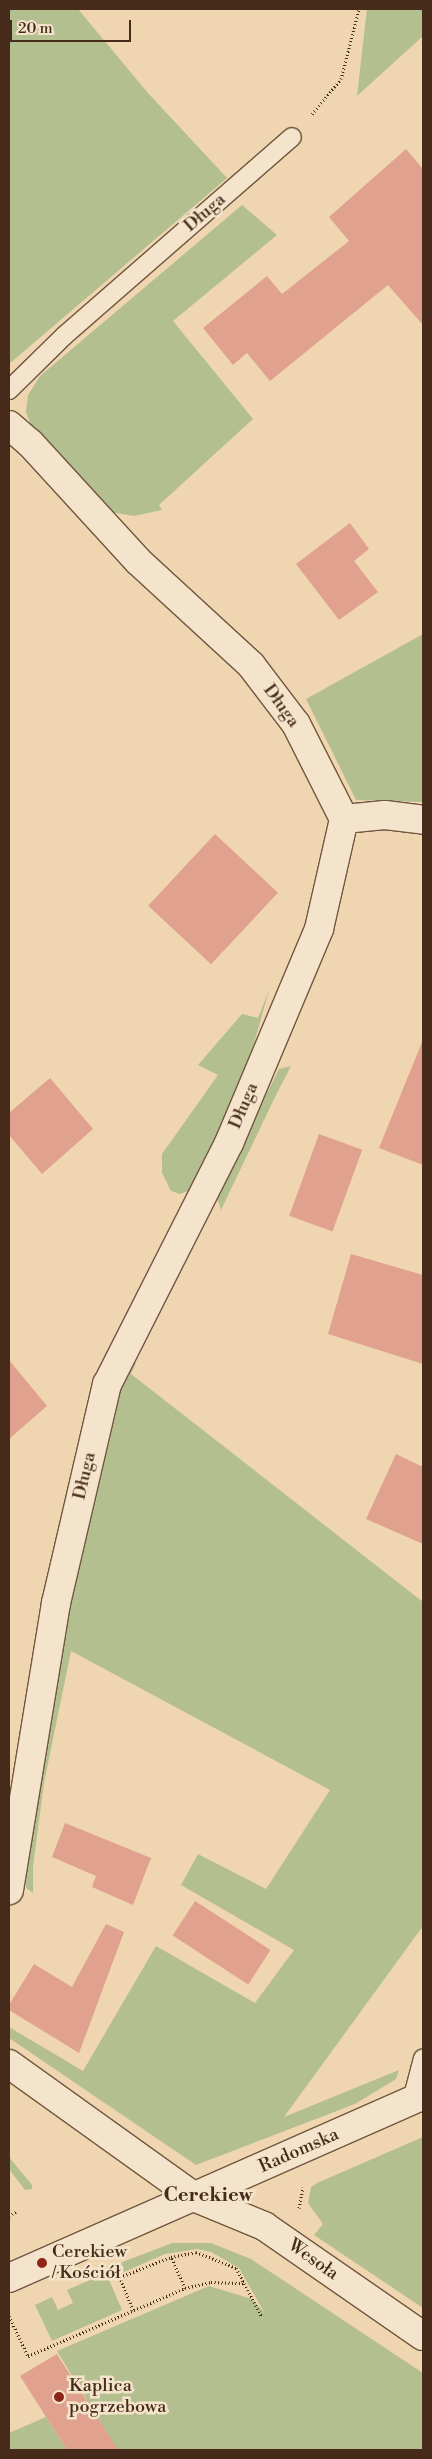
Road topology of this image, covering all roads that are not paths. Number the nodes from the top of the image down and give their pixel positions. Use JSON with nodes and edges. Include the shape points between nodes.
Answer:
{"nodes":[{"id":1,"x":292,"y":137,"type":"road end"},
{"id":2,"x":9,"y":390,"type":"edge"},
{"id":3,"x":9,"y":426,"type":"edge"},
{"id":4,"x":344,"y":819,"type":"junction"},
{"id":5,"x":423,"y":820,"type":"edge"},
{"id":6,"x":9,"y":1890,"type":"edge"},
{"id":7,"x":423,"y":2058,"type":"edge"},
{"id":8,"x":9,"y":2064,"type":"edge"},
{"id":9,"x":418,"y":2098,"type":"edge"},
{"id":10,"x":196,"y":2198,"type":"junction"},
{"id":11,"x":9,"y":2278,"type":"edge"},
{"id":12,"x":423,"y":2336,"type":"edge"}],
"edges":[{"from":1,"to":2,"type":"lane","name":"Długa","via":[[65,335]]},
{"from":3,"to":4,"type":"street","name":"Długa","via":[[30,444],[138,561],[251,665],[296,724]]},
{"from":4,"to":5,"type":"street","via":[[385,815]]},
{"from":4,"to":6,"type":"street","name":"Długa","via":[[319,929],[240,1116],[107,1384],[56,1603]]},
{"from":7,"to":9,"type":"lane"},
{"from":8,"to":10,"type":"street","name":"Wesoła"},
{"from":9,"to":10,"type":"street","name":"Radomska"},
{"from":10,"to":11,"type":"street","name":"Radomska"},
{"from":10,"to":12,"type":"street","name":"Wesoła","via":[[243,2215],[291,2244]]}]}
